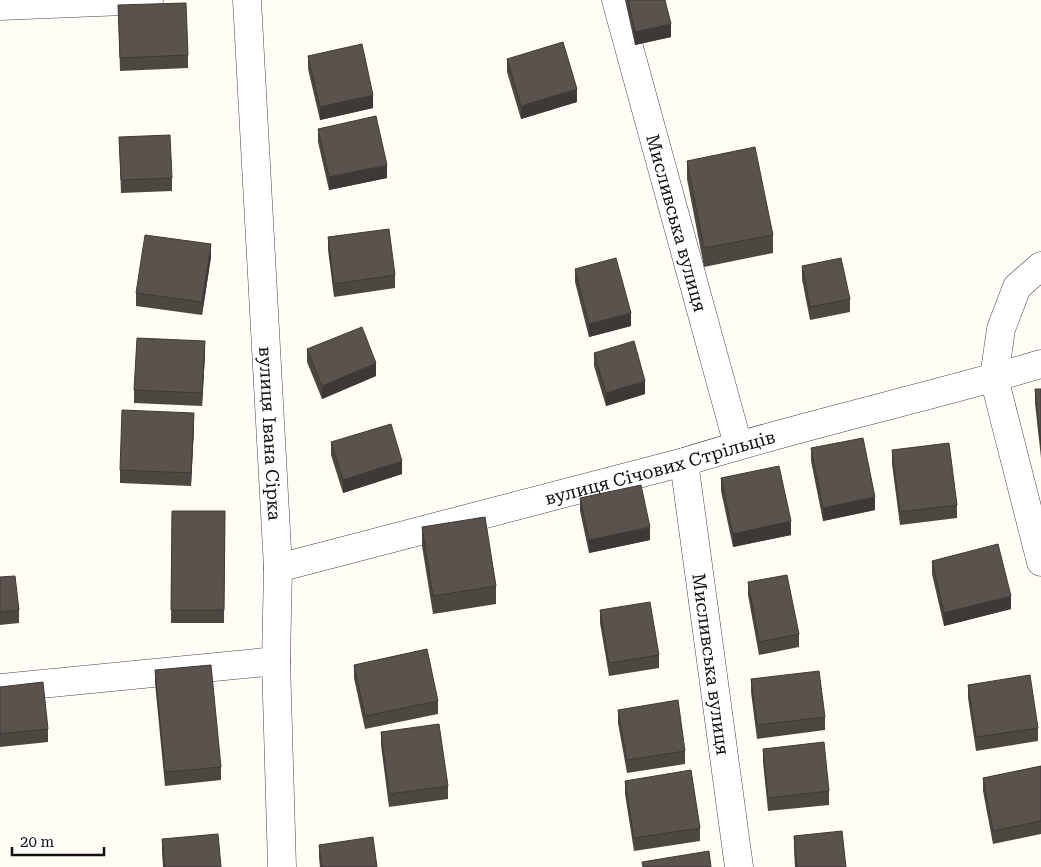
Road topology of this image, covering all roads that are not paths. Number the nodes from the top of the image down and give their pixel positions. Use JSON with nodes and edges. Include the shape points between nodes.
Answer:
{"nodes":[{"id":1,"x":150,"y":0,"type":"edge"},
{"id":2,"x":247,"y":0,"type":"edge"},
{"id":3,"x":616,"y":0,"type":"edge"},
{"id":4,"x":0,"y":6,"type":"edge"},
{"id":5,"x":1041,"y":266,"type":"edge"},
{"id":6,"x":1041,"y":364,"type":"edge"},
{"id":7,"x":994,"y":378,"type":"junction"},
{"id":8,"x":738,"y":445,"type":"junction"},
{"id":9,"x":684,"y":462,"type":"junction"},
{"id":10,"x":1041,"y":562,"type":"edge"},
{"id":11,"x":278,"y":568,"type":"junction"},
{"id":12,"x":276,"y":661,"type":"junction"},
{"id":13,"x":0,"y":688,"type":"edge"},
{"id":14,"x":282,"y":867,"type":"edge"},
{"id":15,"x":738,"y":867,"type":"edge"}],
"edges":[{"from":1,"to":4,"type":"street"},
{"from":2,"to":11,"type":"street","name":"вулиця Івана Сірка"},
{"from":3,"to":8,"type":"street","name":"Мисливська вулиця"},
{"from":5,"to":7,"type":"street","via":[[1018,287],[1001,329]]},
{"from":6,"to":7,"type":"street","name":"вулиця Січових Стрільців"},
{"from":7,"to":8,"type":"street","name":"вулиця Січових Стрільців"},
{"from":7,"to":10,"type":"street"},
{"from":8,"to":9,"type":"street","name":"вулиця Січових Стрільців"},
{"from":9,"to":11,"type":"street","name":"вулиця Січових Стрільців"},
{"from":9,"to":15,"type":"street","name":"Мисливська вулиця"},
{"from":11,"to":12,"type":"street","name":"вулиця Івана Сірка"},
{"from":12,"to":13,"type":"street"},
{"from":12,"to":14,"type":"street","name":"вулиця Івана Сірка"}]}
